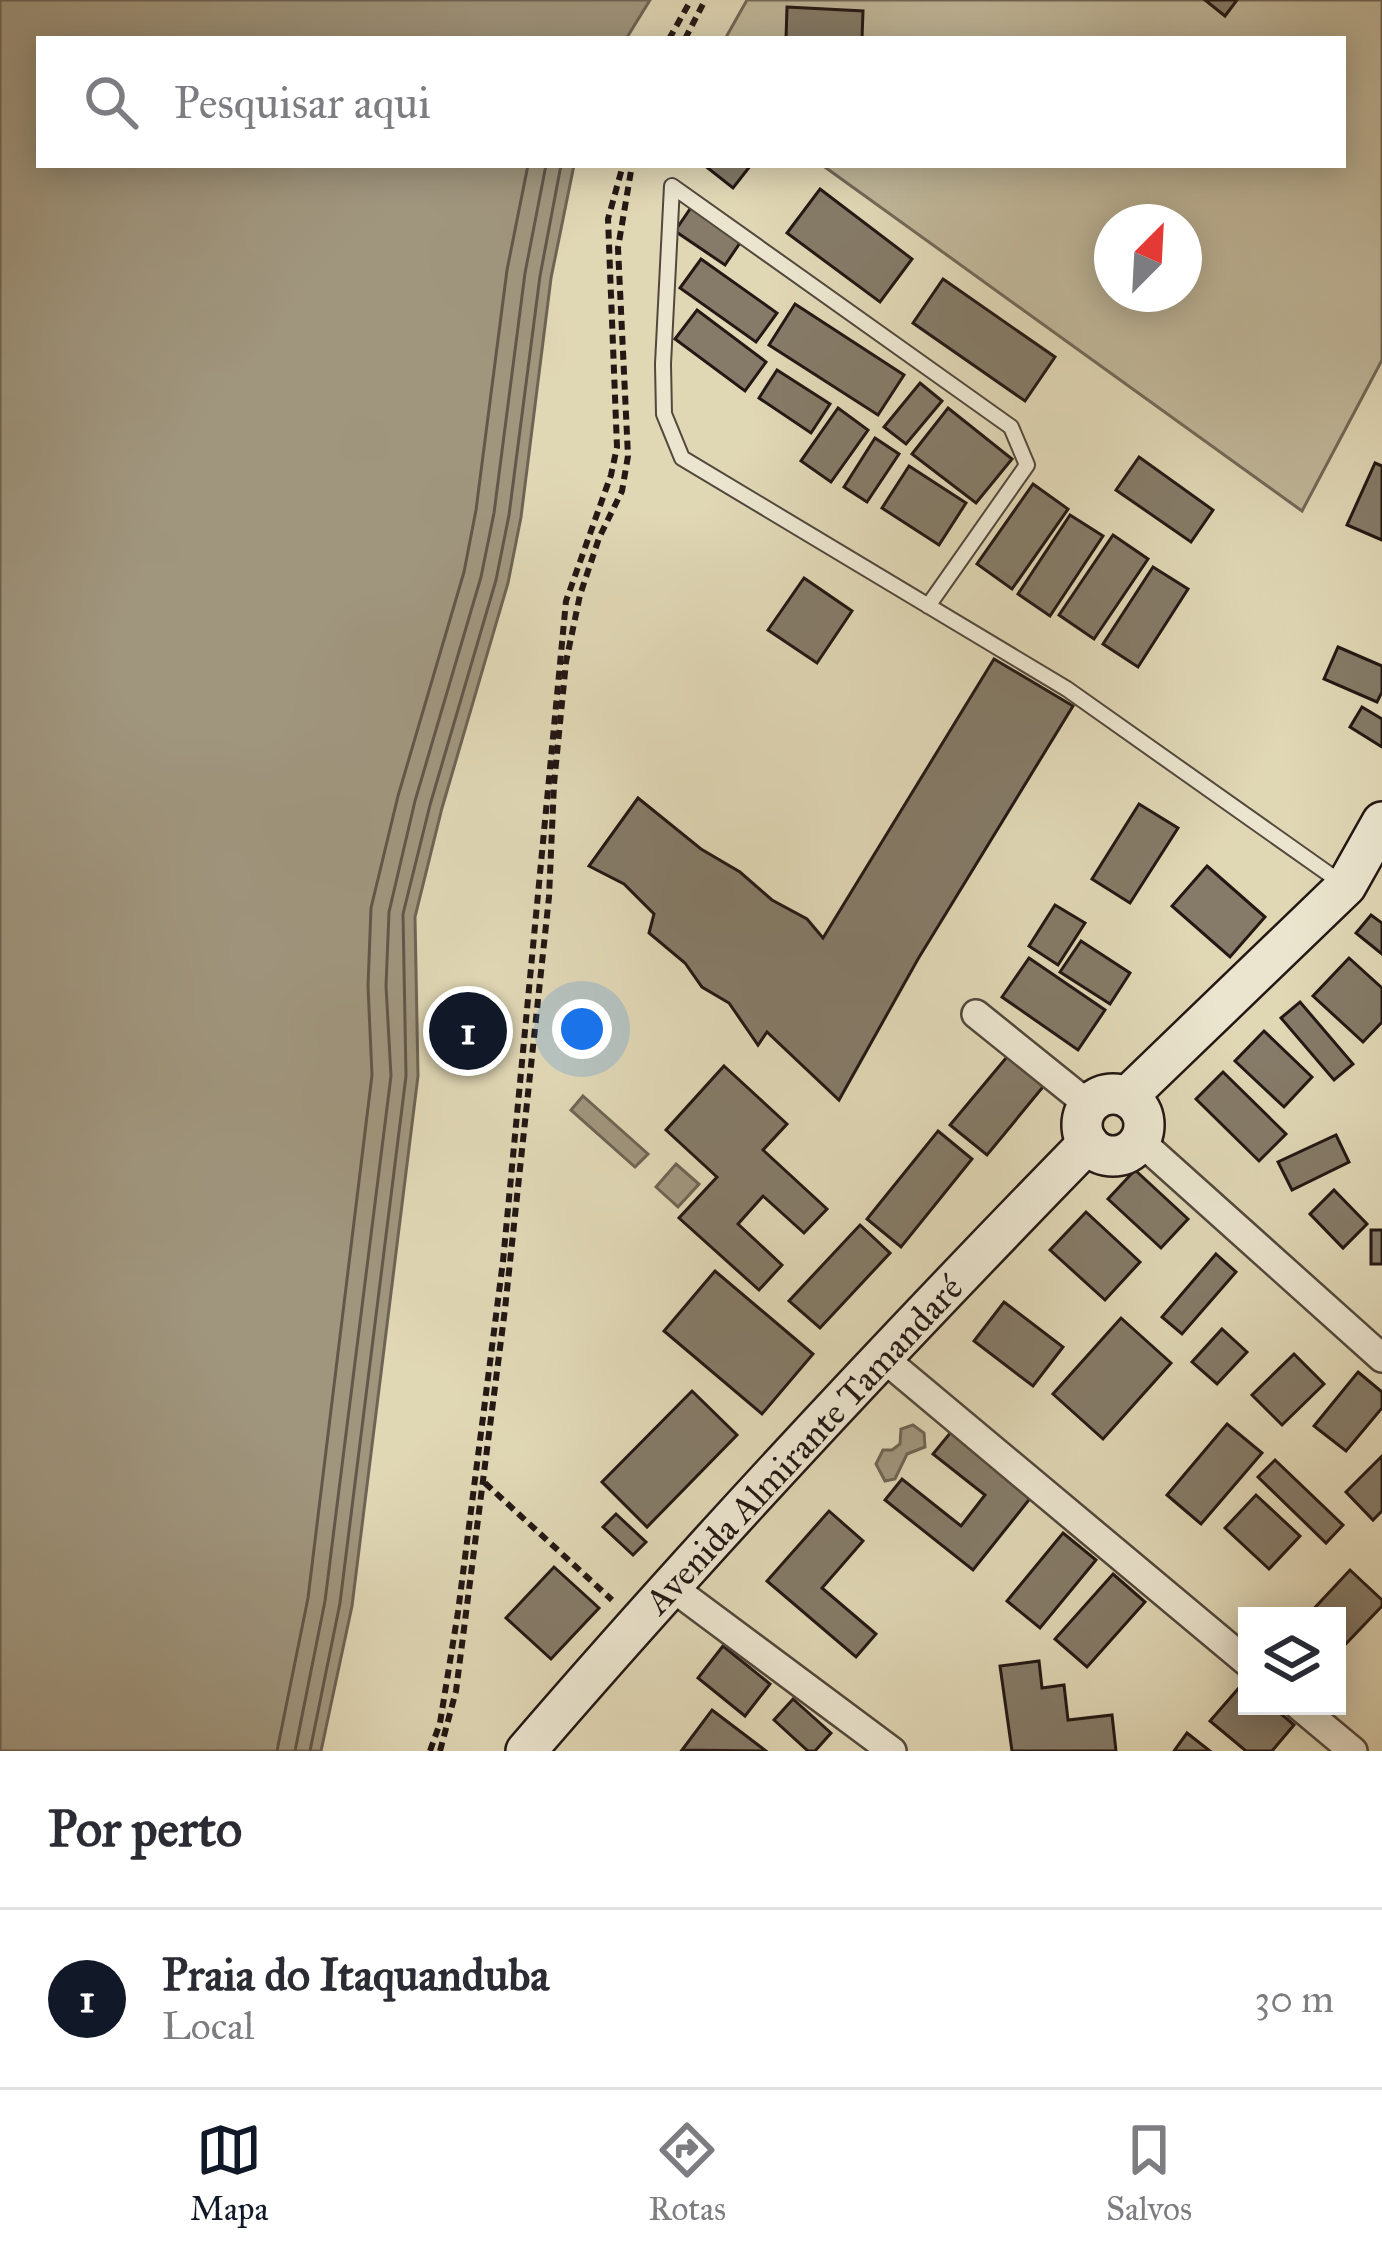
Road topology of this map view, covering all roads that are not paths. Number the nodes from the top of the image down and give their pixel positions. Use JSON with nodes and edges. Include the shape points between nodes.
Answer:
{"nodes":[{"id":1,"x":928,"y":606,"type":"junction"},
{"id":2,"x":1382,"y":822,"type":"edge"},
{"id":3,"x":1346,"y":886,"type":"junction"},
{"id":4,"x":976,"y":1014,"type":"dead end"},
{"id":5,"x":1101,"y":1115,"type":"junction"},
{"id":6,"x":1141,"y":1141,"type":"junction"},
{"id":7,"x":881,"y":1355,"type":"junction"},
{"id":8,"x":1382,"y":1358,"type":"edge"},
{"id":9,"x":669,"y":1585,"type":"junction"},
{"id":10,"x":1238,"y":1654,"type":"edge"},
{"id":11,"x":1310,"y":1715,"type":"edge"},
{"id":12,"x":526,"y":1751,"type":"edge"},
{"id":13,"x":892,"y":1751,"type":"edge"},
{"id":14,"x":1353,"y":1751,"type":"edge"}],
"edges":[{"from":1,"to":1,"type":"lane","via":[[682,458],[664,414],[672,185],[1010,427],[1027,466]]},
{"from":1,"to":3,"type":"lane","via":[[1067,689]]},
{"from":2,"to":3,"type":"main road","name":"Avenida Almirante Tamandaré"},
{"from":3,"to":5,"type":"main road","name":"Avenida Almirante Tamandaré"},
{"from":4,"to":5,"type":"street"},
{"from":5,"to":6,"type":"main road","via":[[1142,1111]]},
{"from":5,"to":6,"type":"main road","via":[[1095,1150],[1115,1156]]},
{"from":5,"to":7,"type":"main road","name":"Avenida Almirante Tamandaré"},
{"from":6,"to":8,"type":"street"},
{"from":7,"to":9,"type":"main road","name":"Avenida Almirante Tamandaré"},
{"from":7,"to":10,"type":"street"},
{"from":9,"to":12,"type":"main road","name":"Avenida Almirante Tamandaré"},
{"from":9,"to":13,"type":"street"},
{"from":11,"to":14,"type":"street"}]}
